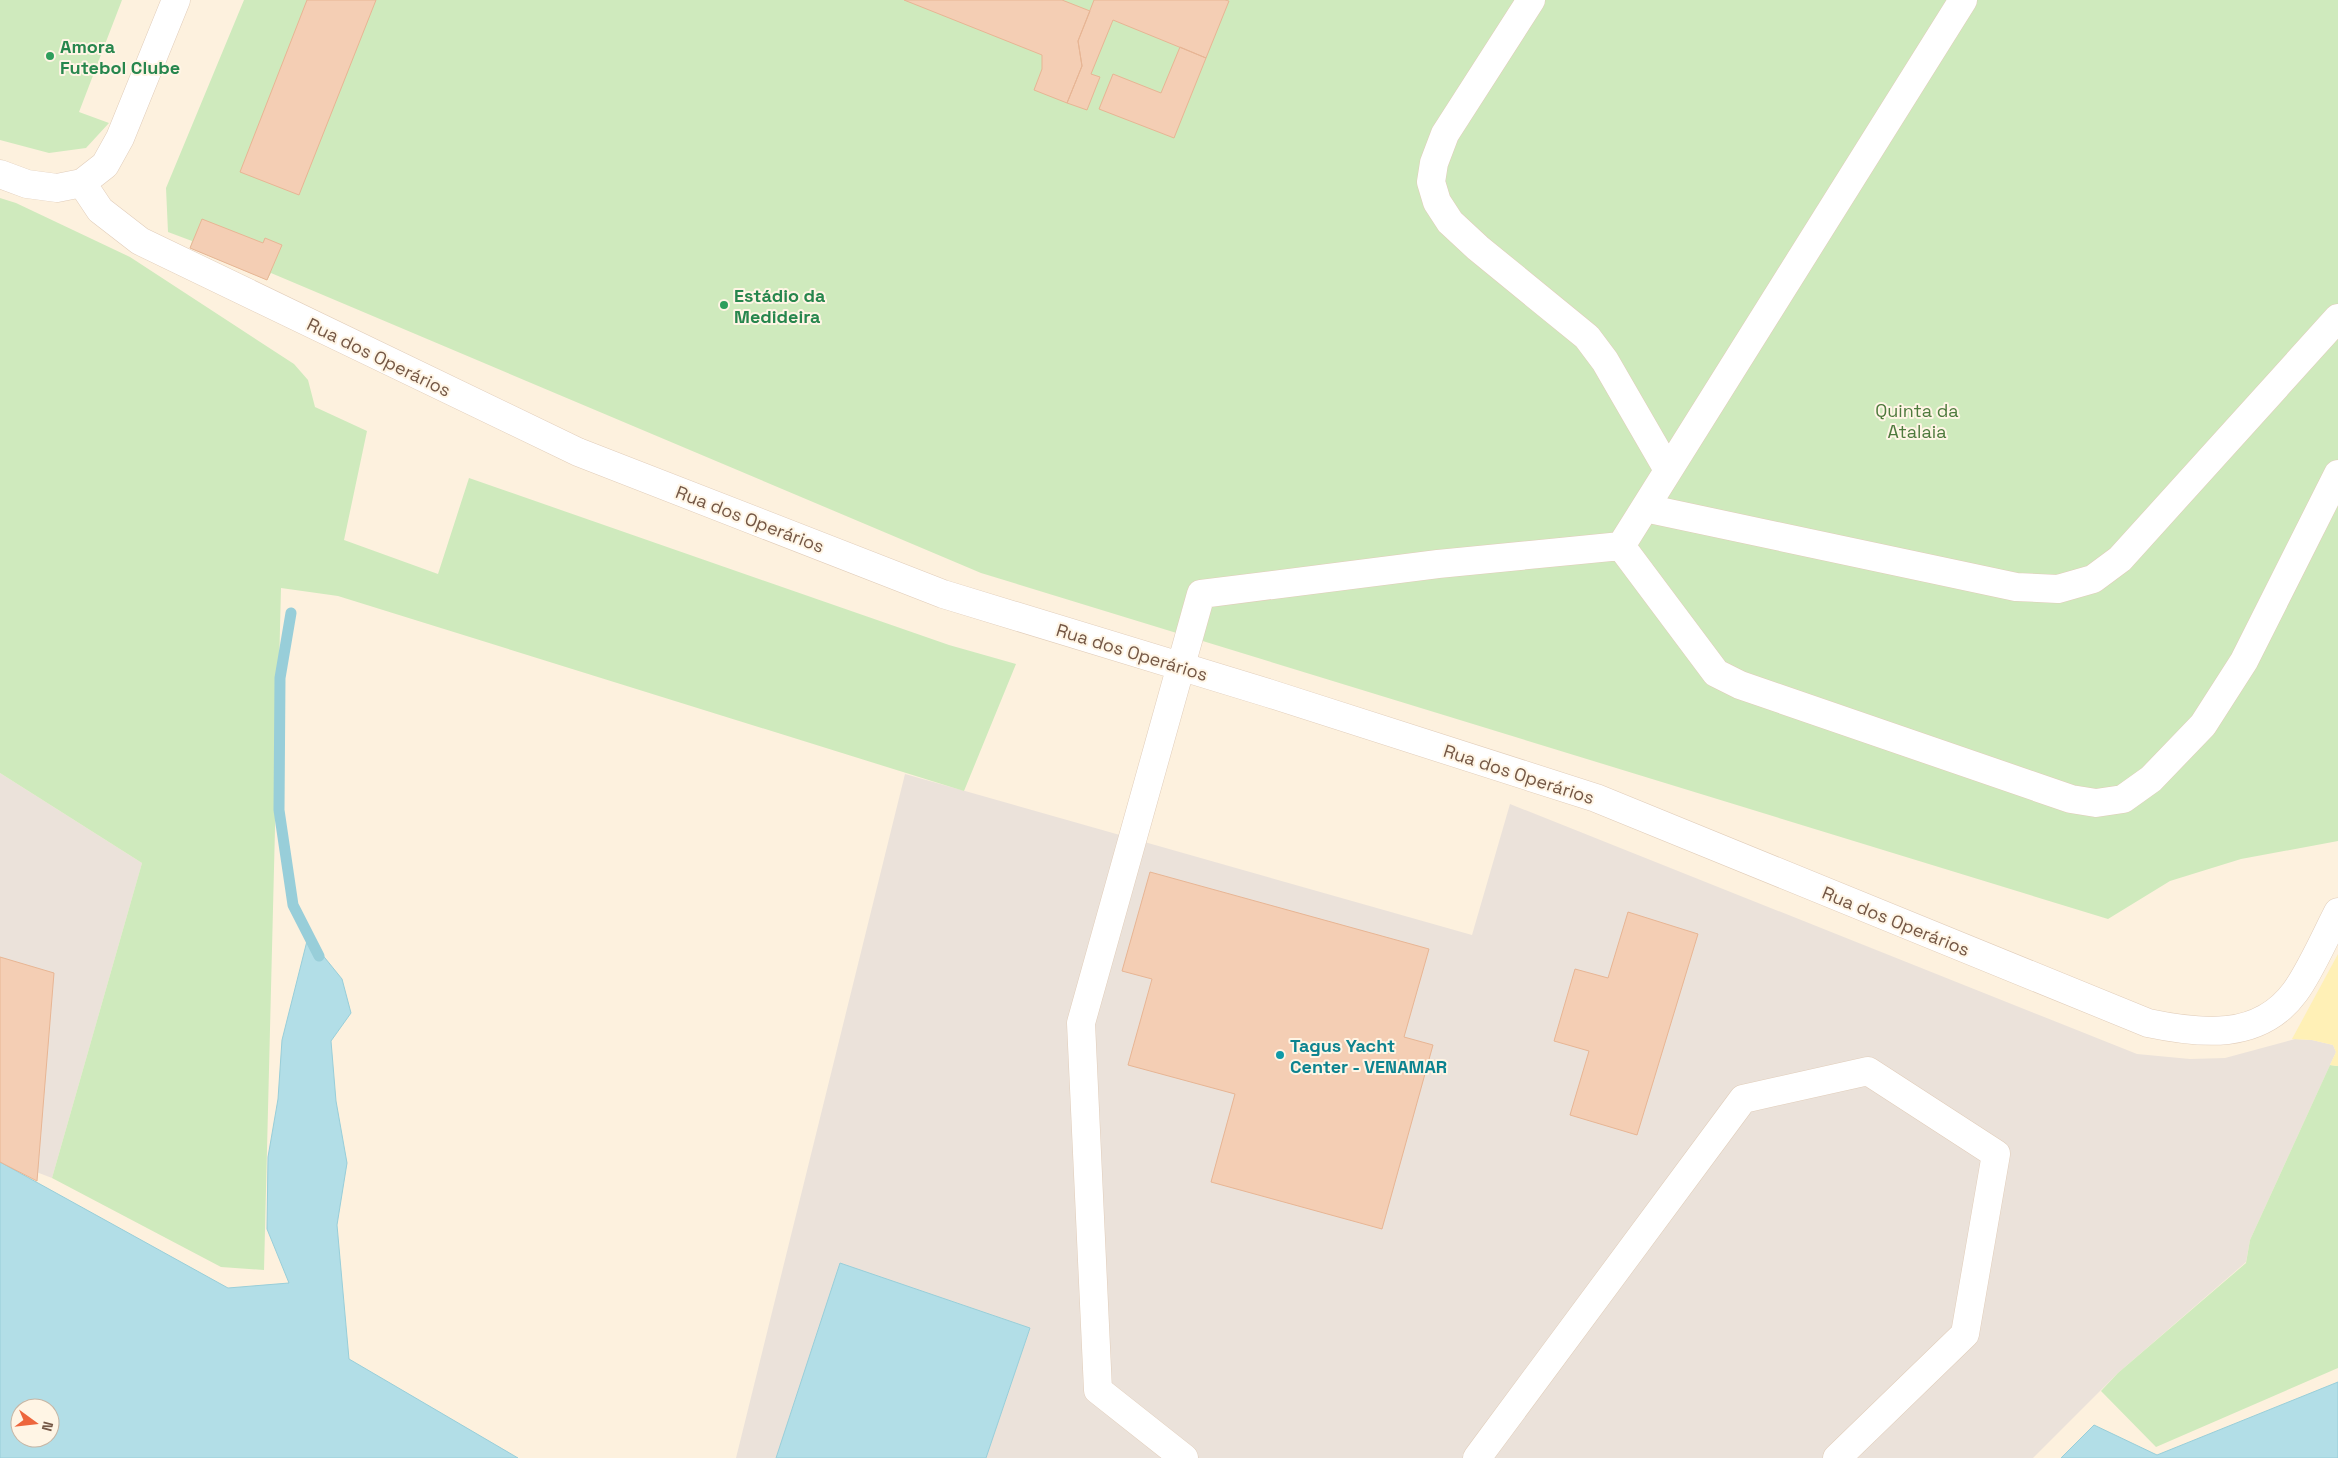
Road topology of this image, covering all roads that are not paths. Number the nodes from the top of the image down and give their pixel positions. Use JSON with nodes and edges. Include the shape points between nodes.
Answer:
{"nodes":[{"id":1,"x":176,"y":0,"type":"edge"},
{"id":2,"x":1531,"y":0,"type":"edge"},
{"id":3,"x":1963,"y":0,"type":"edge"},
{"id":4,"x":0,"y":174,"type":"edge"},
{"id":5,"x":82,"y":183,"type":"junction"},
{"id":6,"x":2338,"y":318,"type":"edge"},
{"id":7,"x":1668,"y":470,"type":"junction"},
{"id":8,"x":2338,"y":474,"type":"edge"},
{"id":9,"x":1645,"y":508,"type":"junction"},
{"id":10,"x":1621,"y":546,"type":"junction"},
{"id":11,"x":1180,"y":666,"type":"junction"},
{"id":12,"x":2338,"y":912,"type":"edge"},
{"id":13,"x":1184,"y":1458,"type":"edge"},
{"id":14,"x":1477,"y":1458,"type":"edge"},
{"id":15,"x":1837,"y":1458,"type":"edge"}],
"edges":[{"from":1,"to":5,"type":"street","via":[[120,138],[105,165]]},
{"from":2,"to":7,"type":"street","via":[[1446,134],[1434,164],[1431,182],[1437,202],[1450,222],[1588,337]]},
{"from":3,"to":7,"type":"street"},
{"from":4,"to":5,"type":"street","via":[[27,184],[57,188]]},
{"from":5,"to":11,"type":"street","name":"Rua dos Operários","via":[[100,210],[140,241],[578,452],[943,594]]},
{"from":6,"to":9,"type":"street","via":[[2120,559],[2093,579],[2067,587],[2016,587]]},
{"from":7,"to":9,"type":"street"},
{"from":8,"to":10,"type":"street","via":[[2244,661],[2203,725],[2151,779],[2123,799],[2096,803],[2071,799],[1740,686],[1716,674]]},
{"from":9,"to":10,"type":"street"},
{"from":10,"to":11,"type":"street","via":[[1438,564],[1201,594]]},
{"from":11,"to":12,"type":"street","name":"Rua dos Operários","via":[[1596,798],[2148,1023],[2184,1031],[2225,1032],[2258,1021],[2279,1009],[2296,992]]},
{"from":11,"to":13,"type":"street","via":[[1081,1023],[1098,1390]]},
{"from":14,"to":15,"type":"street","via":[[1743,1099],[1868,1072],[1996,1154],[1965,1334]]}]}
